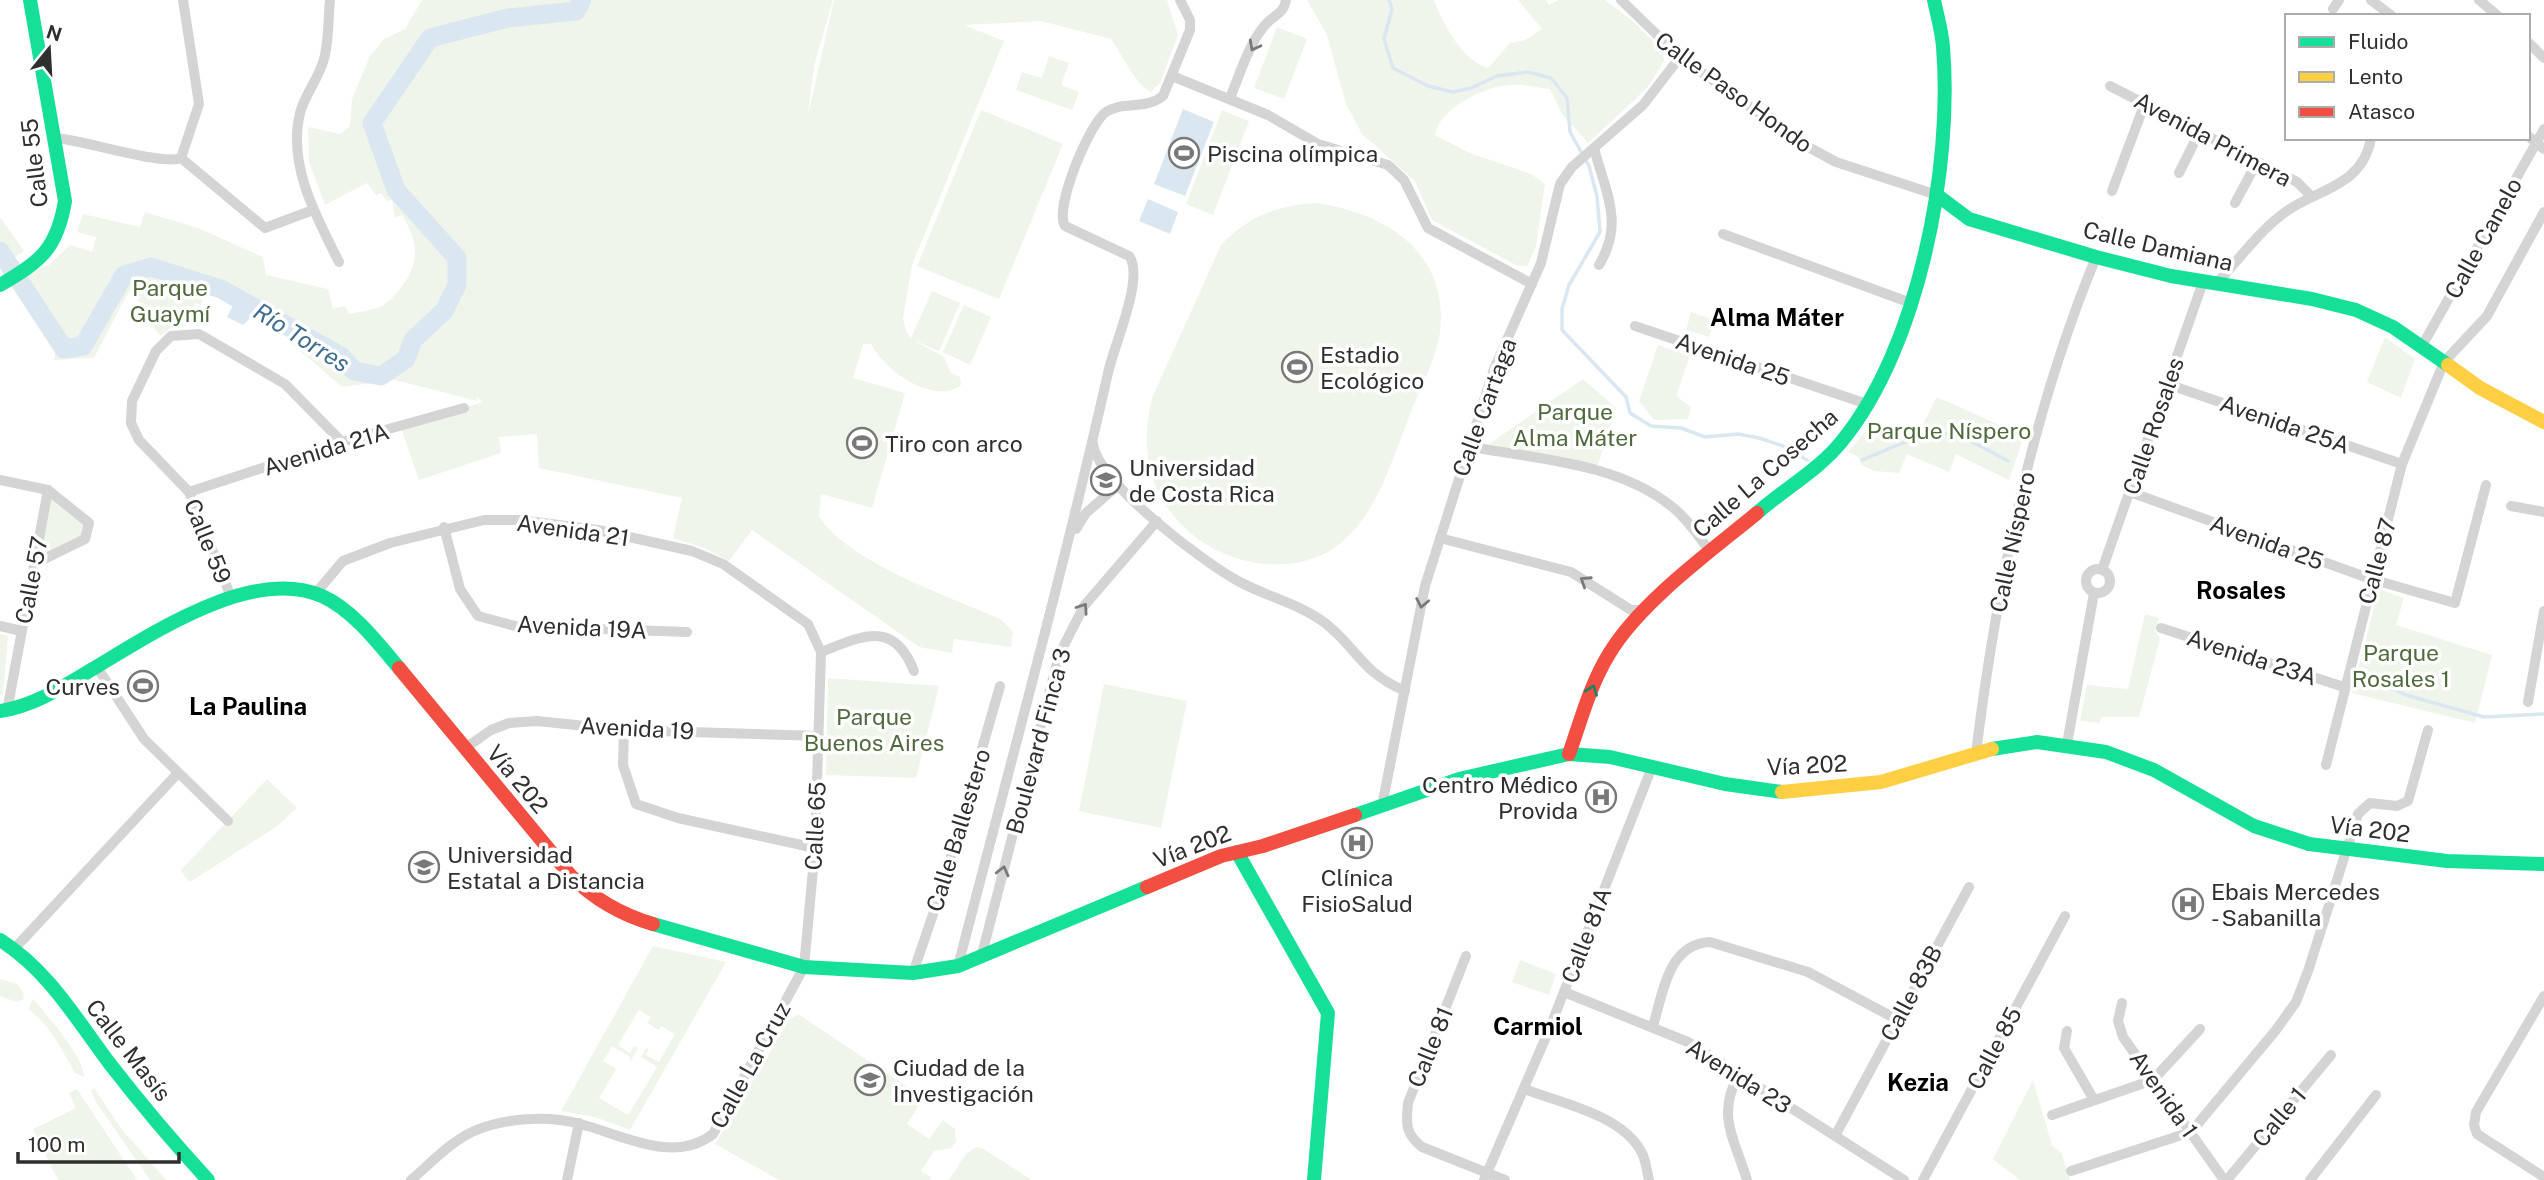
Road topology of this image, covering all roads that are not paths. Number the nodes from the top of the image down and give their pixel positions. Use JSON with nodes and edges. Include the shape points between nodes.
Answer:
{"nodes":[{"id":1,"x":30,"y":0,"type":"edge"},
{"id":2,"x":183,"y":0,"type":"edge"},
{"id":3,"x":330,"y":0,"type":"edge"},
{"id":4,"x":1180,"y":0,"type":"edge"},
{"id":5,"x":1286,"y":0,"type":"edge"},
{"id":6,"x":1621,"y":0,"type":"edge"},
{"id":7,"x":1934,"y":0,"type":"edge"},
{"id":8,"x":2371,"y":0,"type":"edge"},
{"id":9,"x":2479,"y":0,"type":"edge"},
{"id":10,"x":2389,"y":14,"type":"edge"},
{"id":11,"x":2496,"y":14,"type":"edge"},
{"id":12,"x":2530,"y":44,"type":"edge"},
{"id":13,"x":1680,"y":57,"type":"junction"},
{"id":14,"x":2544,"y":58,"type":"edge"},
{"id":15,"x":1172,"y":76,"type":"junction"},
{"id":16,"x":2110,"y":86,"type":"dead end"},
{"id":17,"x":1230,"y":98,"type":"junction"},
{"id":18,"x":2145,"y":103,"type":"junction"},
{"id":19,"x":2544,"y":129,"type":"edge"},
{"id":20,"x":2200,"y":131,"type":"junction"},
{"id":21,"x":56,"y":138,"type":"junction"},
{"id":22,"x":2370,"y":140,"type":"edge"},
{"id":23,"x":2536,"y":143,"type":"edge"},
{"id":24,"x":1594,"y":148,"type":"junction"},
{"id":25,"x":181,"y":158,"type":"junction"},
{"id":26,"x":2258,"y":162,"type":"junction"},
{"id":27,"x":2179,"y":173,"type":"dead end"},
{"id":28,"x":2112,"y":191,"type":"dead end"},
{"id":29,"x":1937,"y":195,"type":"junction"},
{"id":30,"x":2312,"y":197,"type":"junction"},
{"id":31,"x":2235,"y":203,"type":"dead end"},
{"id":32,"x":313,"y":210,"type":"junction"},
{"id":33,"x":2544,"y":212,"type":"edge"},
{"id":34,"x":1723,"y":234,"type":"dead end"},
{"id":35,"x":2096,"y":257,"type":"junction"},
{"id":36,"x":339,"y":262,"type":"dead end"},
{"id":37,"x":1599,"y":265,"type":"dead end"},
{"id":38,"x":2210,"y":283,"type":"junction"},
{"id":39,"x":1532,"y":284,"type":"junction"},
{"id":40,"x":0,"y":285,"type":"edge"},
{"id":41,"x":1911,"y":303,"type":"junction"},
{"id":42,"x":1635,"y":326,"type":"dead end"},
{"id":43,"x":2422,"y":346,"type":"junction"},
{"id":44,"x":2444,"y":362,"type":"junction"},
{"id":45,"x":2167,"y":384,"type":"junction"},
{"id":46,"x":1870,"y":405,"type":"junction"},
{"id":47,"x":464,"y":408,"type":"dead end"},
{"id":48,"x":2544,"y":422,"type":"edge"},
{"id":49,"x":342,"y":442,"type":"junction"},
{"id":50,"x":1093,"y":443,"type":"junction"},
{"id":51,"x":1467,"y":446,"type":"junction"},
{"id":52,"x":2402,"y":464,"type":"junction"},
{"id":53,"x":0,"y":480,"type":"edge"},
{"id":54,"x":2486,"y":485,"type":"dead end"},
{"id":55,"x":1117,"y":486,"type":"junction"},
{"id":56,"x":48,"y":490,"type":"junction"},
{"id":57,"x":189,"y":492,"type":"junction"},
{"id":58,"x":2130,"y":492,"type":"junction"},
{"id":59,"x":2511,"y":506,"type":"dead end"},
{"id":60,"x":2544,"y":512,"type":"edge"},
{"id":61,"x":1157,"y":521,"type":"junction"},
{"id":62,"x":444,"y":527,"type":"junction"},
{"id":63,"x":1440,"y":538,"type":"junction"},
{"id":64,"x":1069,"y":539,"type":"junction"},
{"id":65,"x":1710,"y":551,"type":"junction"},
{"id":66,"x":34,"y":564,"type":"junction"},
{"id":67,"x":2102,"y":570,"type":"junction"},
{"id":68,"x":2371,"y":579,"type":"junction"},
{"id":69,"x":2094,"y":593,"type":"junction"},
{"id":70,"x":315,"y":594,"type":"junction"},
{"id":71,"x":231,"y":597,"type":"junction"},
{"id":72,"x":1614,"y":600,"type":"junction"},
{"id":73,"x":1645,"y":610,"type":"junction"},
{"id":74,"x":2543,"y":618,"type":"edge"},
{"id":75,"x":0,"y":626,"type":"edge"},
{"id":76,"x":2161,"y":628,"type":"dead end"},
{"id":77,"x":22,"y":631,"type":"junction"},
{"id":78,"x":687,"y":632,"type":"dead end"},
{"id":79,"x":1617,"y":641,"type":"junction"},
{"id":80,"x":820,"y":647,"type":"junction"},
{"id":81,"x":97,"y":667,"type":"junction"},
{"id":82,"x":914,"y":671,"type":"dead end"},
{"id":83,"x":1000,"y":686,"type":"dead end"},
{"id":84,"x":2344,"y":687,"type":"junction"},
{"id":85,"x":2531,"y":687,"type":"junction"},
{"id":86,"x":2544,"y":689,"type":"edge"},
{"id":87,"x":1405,"y":691,"type":"junction"},
{"id":88,"x":2528,"y":702,"type":"dead end"},
{"id":89,"x":4,"y":711,"type":"edge"},
{"id":90,"x":624,"y":730,"type":"junction"},
{"id":91,"x":2428,"y":730,"type":"dead end"},
{"id":92,"x":819,"y":736,"type":"junction"},
{"id":93,"x":2067,"y":744,"type":"junction"},
{"id":94,"x":464,"y":749,"type":"junction"},
{"id":95,"x":1976,"y":753,"type":"junction"},
{"id":96,"x":1569,"y":754,"type":"junction"},
{"id":97,"x":2326,"y":765,"type":"dead end"},
{"id":98,"x":1653,"y":766,"type":"junction"},
{"id":99,"x":178,"y":773,"type":"junction"},
{"id":100,"x":1382,"y":806,"type":"junction"},
{"id":101,"x":228,"y":821,"type":"dead end"},
{"id":102,"x":815,"y":848,"type":"junction"},
{"id":103,"x":2348,"y":849,"type":"junction"},
{"id":104,"x":1237,"y":852,"type":"junction"},
{"id":105,"x":2544,"y":864,"type":"edge"},
{"id":106,"x":1969,"y":887,"type":"dead end"},
{"id":107,"x":2065,"y":916,"type":"dead end"},
{"id":108,"x":0,"y":940,"type":"edge"},
{"id":109,"x":15,"y":948,"type":"junction"},
{"id":110,"x":1466,"y":956,"type":"dead end"},
{"id":111,"x":981,"y":958,"type":"junction"},
{"id":112,"x":958,"y":966,"type":"junction"},
{"id":113,"x":804,"y":967,"type":"junction"},
{"id":114,"x":913,"y":973,"type":"junction"},
{"id":115,"x":1564,"y":992,"type":"junction"},
{"id":116,"x":2544,"y":996,"type":"edge"},
{"id":117,"x":2122,"y":1003,"type":"dead end"},
{"id":118,"x":1896,"y":1019,"type":"junction"},
{"id":119,"x":1653,"y":1026,"type":"junction"},
{"id":120,"x":2200,"y":1029,"type":"dead end"},
{"id":121,"x":2067,"y":1031,"type":"dead end"},
{"id":122,"x":2331,"y":1055,"type":"dead end"},
{"id":123,"x":1739,"y":1074,"type":"junction"},
{"id":124,"x":2152,"y":1080,"type":"junction"},
{"id":125,"x":1524,"y":1089,"type":"junction"},
{"id":126,"x":2376,"y":1095,"type":"dead end"},
{"id":127,"x":2094,"y":1100,"type":"junction"},
{"id":128,"x":2052,"y":1115,"type":"dead end"},
{"id":129,"x":579,"y":1123,"type":"junction"},
{"id":130,"x":2191,"y":1132,"type":"junction"},
{"id":131,"x":1835,"y":1136,"type":"junction"},
{"id":132,"x":2071,"y":1171,"type":"dead end"},
{"id":133,"x":1486,"y":1176,"type":"edge"},
{"id":134,"x":2544,"y":1177,"type":"edge"},
{"id":135,"x":208,"y":1180,"type":"edge"},
{"id":136,"x":411,"y":1180,"type":"edge"},
{"id":137,"x":567,"y":1180,"type":"edge"},
{"id":138,"x":1314,"y":1180,"type":"edge"},
{"id":139,"x":1504,"y":1180,"type":"edge"},
{"id":140,"x":1649,"y":1180,"type":"edge"},
{"id":141,"x":1747,"y":1180,"type":"edge"},
{"id":142,"x":1904,"y":1180,"type":"edge"},
{"id":143,"x":1923,"y":1180,"type":"edge"},
{"id":144,"x":2226,"y":1180,"type":"edge"},
{"id":145,"x":2310,"y":1180,"type":"edge"}],
"edges":[{"from":1,"to":21,"type":"main road","name":"Calle 55"},
{"from":2,"to":25,"type":"street","via":[[199,104]]},
{"from":3,"to":32,"type":"street","via":[[325,59],[299,121],[303,182]]},
{"from":4,"to":15,"type":"street","via":[[1191,20],[1190,30]]},
{"from":5,"to":17,"type":"street","one_way":true,"via":[[1252,50]]},
{"from":6,"to":13,"type":"street","name":"Calle Paso Hondo"},
{"from":7,"to":29,"type":"main road","via":[[1943,27],[1945,80]]},
{"from":8,"to":10,"type":"street"},
{"from":9,"to":11,"type":"street"},
{"from":12,"to":14,"type":"street"},
{"from":13,"to":24,"type":"street","name":"Calle Cartaga","via":[[1643,105]]},
{"from":13,"to":29,"type":"street","name":"Calle Paso Hondo","via":[[1812,150]]},
{"from":15,"to":17,"type":"street"},
{"from":15,"to":50,"type":"street","name":"Boulevard Finca 3","via":[[1159,100],[1108,110],[1094,122],[1062,203],[1065,226],[1129,256],[1136,271]]},
{"from":16,"to":18,"type":"street","name":"Avenida Primera"},
{"from":17,"to":39,"type":"street","via":[[1318,144],[1388,165],[1404,180],[1428,228]]},
{"from":18,"to":20,"type":"street","name":"Avenida Primera"},
{"from":18,"to":28,"type":"street"},
{"from":19,"to":23,"type":"street","name":"Calle Canelo"},
{"from":20,"to":26,"type":"street","name":"Avenida Primera"},
{"from":20,"to":27,"type":"street"},
{"from":21,"to":25,"type":"street","via":[[162,162]]},
{"from":21,"to":40,"type":"main road","name":"Calle 55","via":[[65,201],[61,230],[51,249]]},
{"from":22,"to":30,"type":"street","via":[[2366,155],[2349,175],[2329,191]]},
{"from":23,"to":43,"type":"street","name":"Calle Canelo"},
{"from":24,"to":37,"type":"street","via":[[1614,224],[1609,248]]},
{"from":24,"to":39,"type":"street","name":"Calle Cartaga","via":[[1560,184]]},
{"from":25,"to":32,"type":"street","via":[[265,228]]},
{"from":26,"to":30,"type":"street","name":"Avenida Primera","via":[[2297,182]]},
{"from":26,"to":31,"type":"street"},
{"from":29,"to":35,"type":"main road","name":"Calle Damiana","via":[[1969,219]]},
{"from":29,"to":41,"type":"main road","name":"Calle La Cosecha"},
{"from":30,"to":38,"type":"street","via":[[2283,213]]},
{"from":32,"to":36,"type":"street"},
{"from":33,"to":44,"type":"street","via":[[2487,316]]},
{"from":34,"to":41,"type":"street"},
{"from":35,"to":38,"type":"main road","name":"Calle Damiana"},
{"from":35,"to":95,"type":"street","name":"Calle Níspero","via":[[2059,356],[2026,476],[1989,648]]},
{"from":38,"to":43,"type":"main road","name":"Calle Damiana","via":[[2356,310]]},
{"from":38,"to":45,"type":"street","name":"Calle Rosales"},
{"from":39,"to":51,"type":"street","name":"Calle Cartaga","via":[[1494,369]]},
{"from":41,"to":46,"type":"main road","name":"Calle La Cosecha"},
{"from":42,"to":46,"type":"street","name":"Avenida 25"},
{"from":43,"to":44,"type":"main road","name":"Calle Damiana"},
{"from":44,"to":48,"type":"main road","name":"Calle Damiana","via":[[2480,388]]},
{"from":44,"to":52,"type":"street","name":"Calle 87"},
{"from":45,"to":52,"type":"street","name":"Avenida 25A"},
{"from":45,"to":58,"type":"street","name":"Calle Rosales"},
{"from":46,"to":65,"type":"main road","name":"Calle La Cosecha","via":[[1841,443]]},
{"from":47,"to":49,"type":"street","name":"Avenida 21A"},
{"from":49,"to":57,"type":"street","name":"Avenida 21A"},
{"from":49,"to":57,"type":"street","name":"Calle 59","via":[[285,384],[199,334],[171,336],[156,351],[132,401],[131,424],[139,440]]},
{"from":50,"to":55,"type":"street","via":[[1097,460]]},
{"from":50,"to":64,"type":"street","name":"Boulevard Finca 3"},
{"from":51,"to":63,"type":"street","name":"Calle Cartaga"},
{"from":51,"to":65,"type":"street","via":[[1591,469],[1633,483],[1672,507]]},
{"from":52,"to":68,"type":"street","name":"Calle 87"},
{"from":53,"to":56,"type":"street"},
{"from":54,"to":68,"type":"street","name":"Avenida 25","via":[[2455,603]]},
{"from":55,"to":61,"type":"street"},
{"from":55,"to":64,"type":"street","name":"Boulevard Finca 3","via":[[1086,513]]},
{"from":56,"to":66,"type":"street","name":"Calle 57"},
{"from":56,"to":66,"type":"street","via":[[89,523],[88,534],[78,544]]},
{"from":57,"to":71,"type":"street","name":"Calle 59"},
{"from":58,"to":67,"type":"street","name":"Calle Rosales"},
{"from":58,"to":68,"type":"street","name":"Avenida 25"},
{"from":59,"to":60,"type":"street"},
{"from":61,"to":87,"type":"street","via":[[1236,580],[1325,623],[1379,680]]},
{"from":111,"to":61,"type":"street","name":"Boulevard Finca 3","one_way":true,"via":[[1059,655],[1084,606]]},
{"from":62,"to":70,"type":"street","name":"Avenida 21","via":[[343,561]]},
{"from":62,"to":78,"type":"street","name":"Avenida 19A","via":[[460,589],[478,616],[515,626]]},
{"from":62,"to":80,"type":"street","name":"Avenida 21","via":[[520,520],[598,530],[692,551],[723,564],[808,624]]},
{"from":72,"to":63,"type":"street","one_way":true,"via":[[1571,572]]},
{"from":63,"to":87,"type":"street","name":"Calle Cartaga","one_way":true,"via":[[1425,586]]},
{"from":64,"to":112,"type":"street","name":"Boulevard Finca 3"},
{"from":65,"to":73,"type":"main road","name":"Calle La Cosecha"},
{"from":66,"to":77,"type":"street","name":"Calle 57"},
{"from":67,"to":69,"type":"street","name":"Calle Rosales","via":[[2109,579],[2108,587]]},
{"from":67,"to":69,"type":"street","name":"Calle Rosales","via":[[2086,578]]},
{"from":68,"to":84,"type":"street","name":"Calle 87"},
{"from":69,"to":93,"type":"street","name":"Calle Rosales"},
{"from":70,"to":71,"type":"main road","name":"Vía 202","via":[[283,590]]},
{"from":70,"to":94,"type":"main road","name":"Vía 202","via":[[350,617],[380,645]]},
{"from":71,"to":81,"type":"main road","name":"Vía 202"},
{"from":72,"to":73,"type":"street","via":[[1631,611]]},
{"from":72,"to":79,"type":"street","via":[[1623,618]]},
{"from":73,"to":79,"type":"main road","name":"Calle La Cosecha"},
{"from":74,"to":85,"type":"street"},
{"from":75,"to":77,"type":"street"},
{"from":76,"to":84,"type":"street","name":"Avenida 23A"},
{"from":77,"to":89,"type":"street","name":"Calle 57"},
{"from":96,"to":79,"type":"main road","name":"Calle La Cosecha","one_way":true,"via":[[1599,670]]},
{"from":80,"to":82,"type":"street","via":[[875,635],[898,643]]},
{"from":80,"to":92,"type":"street","name":"Calle 65"},
{"from":81,"to":89,"type":"main road","name":"Vía 202","via":[[53,692]]},
{"from":81,"to":99,"type":"street","via":[[144,739]]},
{"from":83,"to":114,"type":"street","name":"Calle Ballestero"},
{"from":84,"to":97,"type":"street","name":"Calle 87"},
{"from":85,"to":86,"type":"street"},
{"from":85,"to":88,"type":"street"},
{"from":87,"to":100,"type":"street","name":"Calle Cartaga"},
{"from":90,"to":92,"type":"street","name":"Avenida 19"},
{"from":90,"to":94,"type":"street","name":"Avenida 19","via":[[537,721],[509,723]]},
{"from":90,"to":102,"type":"street","via":[[623,765],[636,804],[678,818]]},
{"from":91,"to":103,"type":"street","via":[[2408,801],[2362,807]]},
{"from":92,"to":102,"type":"street","name":"Calle 65"},
{"from":93,"to":95,"type":"main road","name":"Vía 202","via":[[2030,742]]},
{"from":93,"to":103,"type":"main road","name":"Vía 202","via":[[2106,752],[2154,770],[2277,835]]},
{"from":94,"to":113,"type":"main road","name":"Vía 202","via":[[588,892],[643,921]]},
{"from":95,"to":98,"type":"main road","name":"Vía 202","via":[[1881,782],[1787,793]]},
{"from":96,"to":98,"type":"main road","name":"Vía 202"},
{"from":96,"to":100,"type":"main road","name":"Vía 202","via":[[1490,770]]},
{"from":98,"to":115,"type":"street","name":"Calle 81A"},
{"from":99,"to":101,"type":"street"},
{"from":99,"to":109,"type":"street"},
{"from":100,"to":104,"type":"main road","name":"Vía 202"},
{"from":102,"to":113,"type":"street","name":"Calle 65"},
{"from":103,"to":105,"type":"main road","name":"Vía 202","via":[[2447,861]]},
{"from":103,"to":130,"type":"street","via":[[2295,1002]]},
{"from":104,"to":111,"type":"main road","name":"Vía 202"},
{"from":104,"to":138,"type":"main road","via":[[1328,1013]]},
{"from":106,"to":118,"type":"street","name":"Calle 83B"},
{"from":107,"to":143,"type":"street","name":"Calle 85"},
{"from":108,"to":109,"type":"main road","name":"Calle Masís"},
{"from":109,"to":135,"type":"main road","name":"Calle Masís","via":[[41,973],[164,1132]]},
{"from":110,"to":133,"type":"street","name":"Calle 81","via":[[1408,1103],[1405,1127],[1422,1147]]},
{"from":111,"to":112,"type":"main road","name":"Vía 202"},
{"from":112,"to":114,"type":"main road","name":"Vía 202"},
{"from":113,"to":114,"type":"main road","name":"Vía 202"},
{"from":113,"to":129,"type":"street","name":"Calle La Cruz","via":[[713,1134],[703,1142],[650,1145]]},
{"from":115,"to":119,"type":"street","name":"Avenida 23"},
{"from":115,"to":125,"type":"street","name":"Calle 81A"},
{"from":116,"to":134,"type":"street","via":[[2476,1112],[2474,1125],[2477,1134]]},
{"from":117,"to":124,"type":"street","name":"Avenida 1","via":[[2118,1021],[2123,1037]]},
{"from":118,"to":119,"type":"street","via":[[1808,972],[1724,944],[1698,942],[1680,953],[1672,966]]},
{"from":118,"to":131,"type":"street","name":"Calle 83B"},
{"from":119,"to":123,"type":"street","name":"Avenida 23"},
{"from":120,"to":124,"type":"street"},
{"from":121,"to":127,"type":"street","via":[[2064,1048]]},
{"from":122,"to":144,"type":"street","name":"Calle 1"},
{"from":123,"to":131,"type":"street","name":"Avenida 23"},
{"from":123,"to":141,"type":"street","via":[[1728,1094],[1726,1113]]},
{"from":124,"to":127,"type":"street"},
{"from":124,"to":130,"type":"street","name":"Avenida 1"},
{"from":125,"to":133,"type":"street","name":"Calle 81A"},
{"from":125,"to":140,"type":"street","via":[[1608,1121],[1643,1154]]},
{"from":126,"to":145,"type":"street"},
{"from":127,"to":128,"type":"street"},
{"from":129,"to":136,"type":"street","name":"Calle La Cruz","via":[[511,1120],[475,1131],[452,1143]]},
{"from":129,"to":137,"type":"street"},
{"from":130,"to":132,"type":"street"},
{"from":130,"to":144,"type":"street","name":"Avenida 1"},
{"from":131,"to":142,"type":"street","name":"Avenida 23"},
{"from":133,"to":139,"type":"street"}]}
